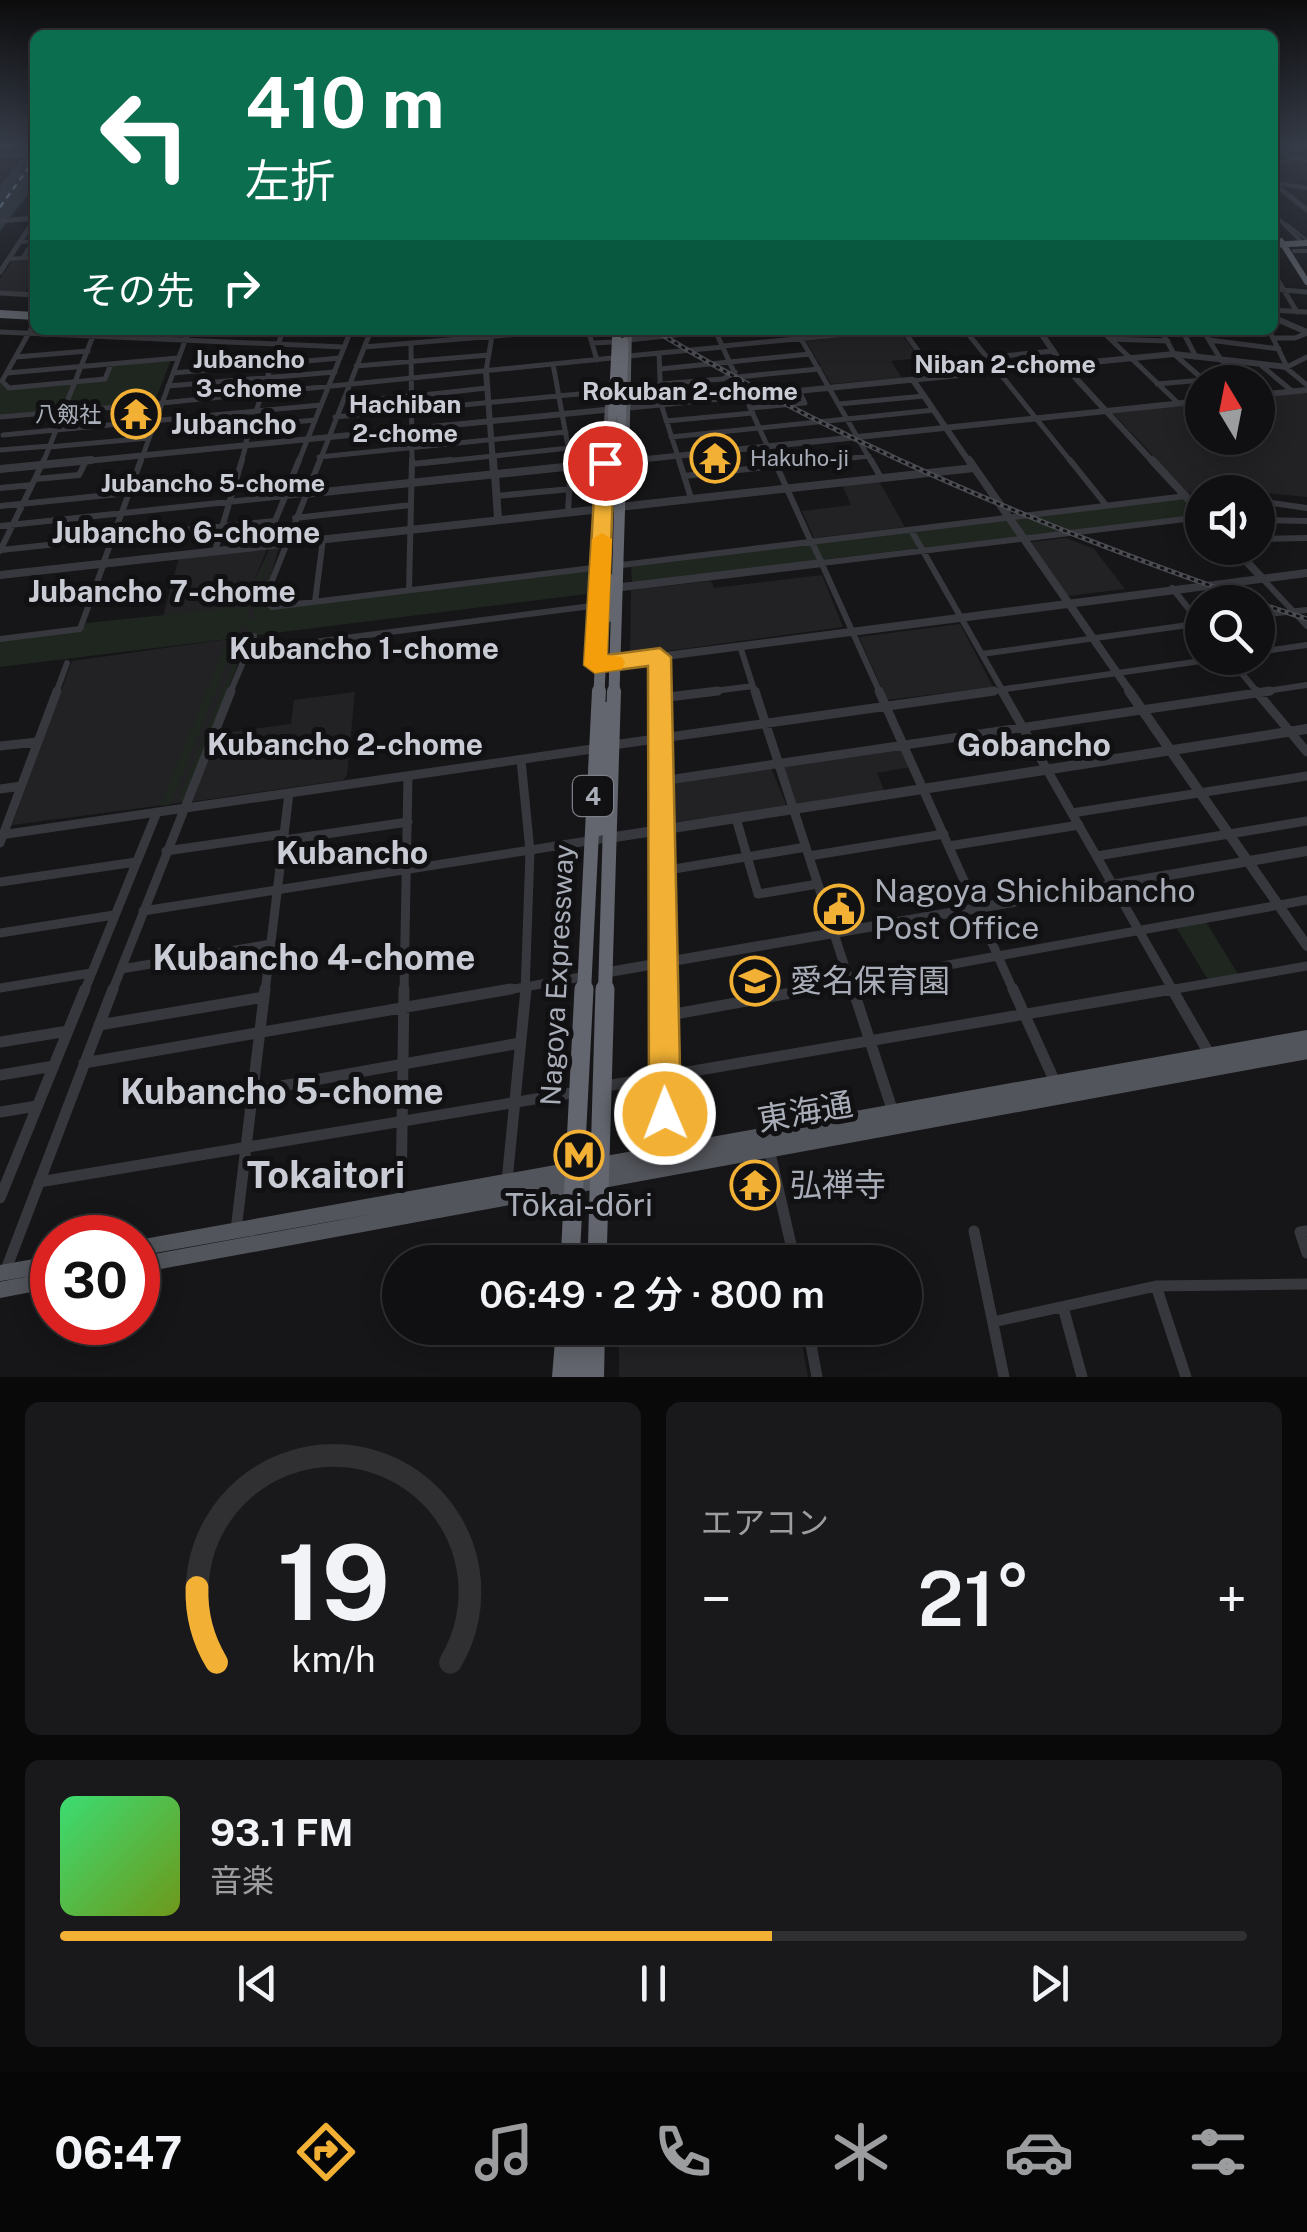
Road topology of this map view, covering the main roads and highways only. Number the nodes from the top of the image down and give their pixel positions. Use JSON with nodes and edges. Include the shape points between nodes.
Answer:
{"nodes":[{"id":1,"x":1305,"y":240,"type":"edge"},
{"id":2,"x":1281,"y":243,"type":"edge"},
{"id":3,"x":1307,"y":271,"type":"edge"},
{"id":4,"x":1307,"y":282,"type":"edge"},
{"id":5,"x":0,"y":312,"type":"edge"},
{"id":6,"x":30,"y":316,"type":"edge"},
{"id":7,"x":622,"y":335,"type":"edge"},
{"id":8,"x":622,"y":335,"type":"edge"},
{"id":9,"x":622,"y":335,"type":"edge"},
{"id":10,"x":622,"y":335,"type":"edge"},
{"id":11,"x":620,"y":357,"type":"junction"},
{"id":12,"x":602,"y":551,"type":"junction"},
{"id":13,"x":621,"y":562,"type":"junction"},
{"id":14,"x":590,"y":860,"type":"junction"},
{"id":15,"x":1307,"y":1038,"type":"edge"},
{"id":16,"x":1307,"y":1051,"type":"edge"},
{"id":17,"x":1058,"y":1089,"type":"junction"},
{"id":18,"x":897,"y":1118,"type":"junction"},
{"id":19,"x":601,"y":1129,"type":"junction"},
{"id":20,"x":604,"y":1171,"type":"junction"},
{"id":21,"x":574,"y":1178,"type":"junction"},
{"id":22,"x":235,"y":1239,"type":"junction"},
{"id":23,"x":572,"y":1245,"type":"edge"},
{"id":24,"x":572,"y":1245,"type":"edge"},
{"id":25,"x":589,"y":1245,"type":"edge"},
{"id":26,"x":598,"y":1245,"type":"edge"},
{"id":27,"x":599,"y":1245,"type":"edge"},
{"id":28,"x":160,"y":1246,"type":"edge"},
{"id":29,"x":160,"y":1259,"type":"edge"},
{"id":30,"x":30,"y":1270,"type":"edge"},
{"id":31,"x":2,"y":1278,"type":"edge"},
{"id":32,"x":30,"y":1279,"type":"edge"},
{"id":33,"x":562,"y":1345,"type":"edge"},
{"id":34,"x":573,"y":1345,"type":"edge"},
{"id":35,"x":583,"y":1345,"type":"edge"},
{"id":36,"x":595,"y":1345,"type":"edge"},
{"id":37,"x":559,"y":1377,"type":"edge"},
{"id":38,"x":572,"y":1377,"type":"edge"},
{"id":39,"x":582,"y":1377,"type":"edge"},
{"id":40,"x":594,"y":1377,"type":"edge"}],
"edges":[{"from":1,"to":2,"type":"highway"},
{"from":2,"to":3,"type":"highway"},
{"from":2,"to":4,"type":"highway"},
{"from":5,"to":6,"type":"highway"},
{"from":7,"to":11,"type":"main road"},
{"from":8,"to":11,"type":"main road"},
{"from":9,"to":13,"type":"highway","name":"Nagoya Expressway","number":"4","bridge":true},
{"from":10,"to":14,"type":"highway","name":"Nagoya Expressway","number":"4","bridge":true},
{"from":11,"to":12,"type":"main road","via":[[608,410]]},
{"from":11,"to":13,"type":"main road","via":[[629,407]]},
{"from":11,"to":13,"type":"highway","bridge":true,"via":[[614,555]]},
{"from":12,"to":14,"type":"highway","bridge":true,"via":[[610,618],[602,810]]},
{"from":12,"to":21,"type":"main road"},
{"from":13,"to":19,"type":"highway","name":"Nagoya Expressway","number":"4","bridge":true},
{"from":13,"to":20,"type":"main road"},
{"from":14,"to":23,"type":"highway","name":"Nagoya Expressway","number":"4","bridge":true},
{"from":15,"to":17,"type":"main road","name":"東海通"},
{"from":16,"to":17,"type":"main road","name":"東海通"},
{"from":17,"to":18,"type":"main road","name":"東海通"},
{"from":18,"to":20,"type":"main road","name":"東海通","via":[[769,1148]]},
{"from":18,"to":20,"type":"main road","name":"東海通","via":[[665,1153]]},
{"from":19,"to":25,"type":"highway","bridge":true,"via":[[594,1141]]},
{"from":19,"to":26,"type":"highway","name":"Nagoya Expressway","number":"4","bridge":true},
{"from":20,"to":21,"type":"main road","name":"東海通"},
{"from":20,"to":27,"type":"main road"},
{"from":21,"to":22,"type":"main road","name":"東海通"},
{"from":21,"to":22,"type":"main road","name":"東海通","via":[[506,1181]]},
{"from":21,"to":24,"type":"main road"},
{"from":22,"to":28,"type":"main road","name":"東海通"},
{"from":22,"to":29,"type":"main road","name":"東海通"},
{"from":30,"to":31,"type":"main road"},
{"from":31,"to":32,"type":"main road"},
{"from":33,"to":37,"type":"highway"},
{"from":34,"to":38,"type":"highway"},
{"from":35,"to":39,"type":"highway"},
{"from":36,"to":40,"type":"highway"}]}
